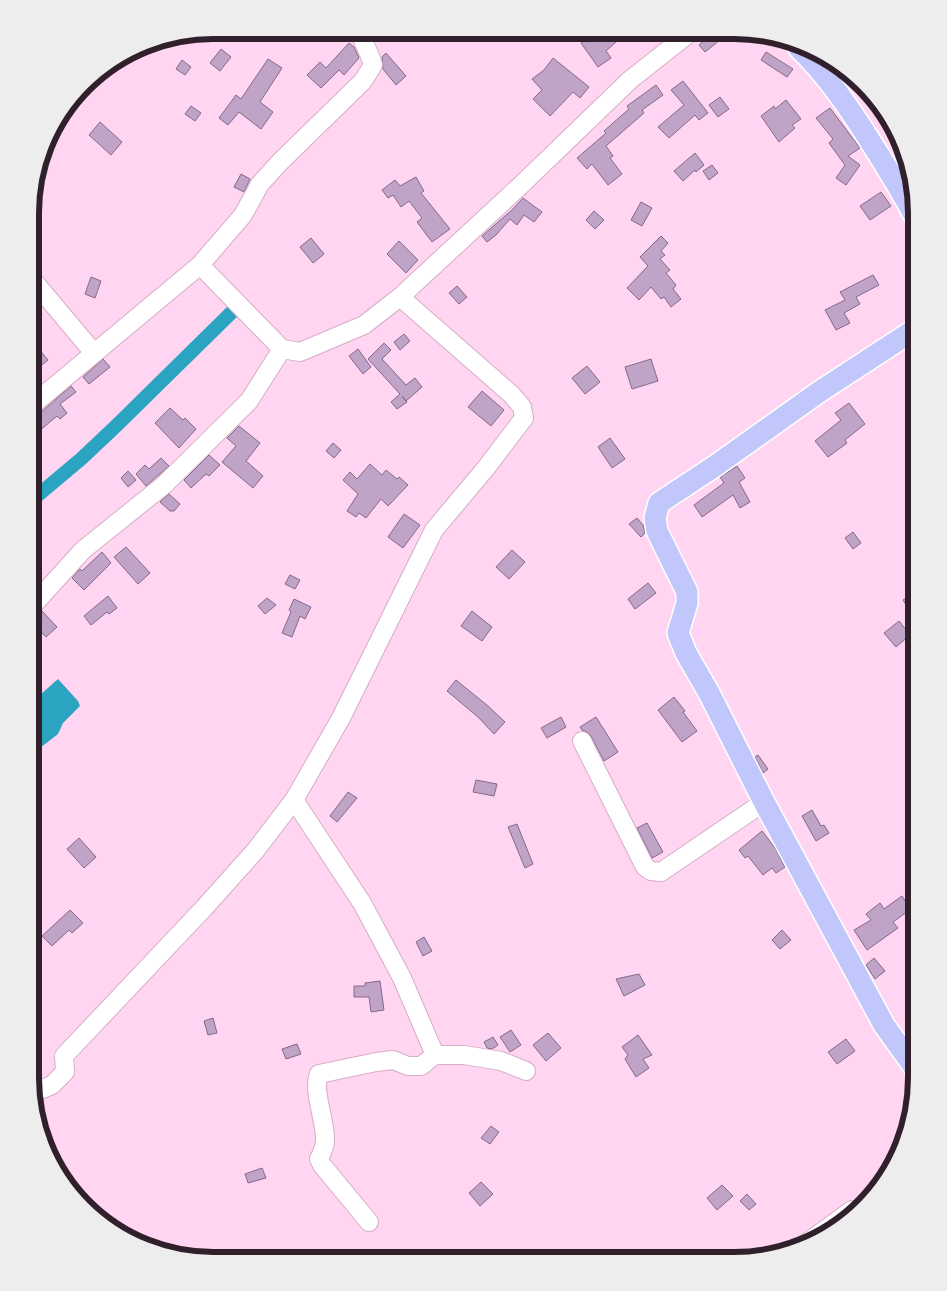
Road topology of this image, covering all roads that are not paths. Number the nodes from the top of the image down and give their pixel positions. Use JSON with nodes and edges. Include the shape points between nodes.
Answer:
{"nodes":[{"id":1,"x":362,"y":39,"type":"edge"},
{"id":2,"x":682,"y":39,"type":"edge"},
{"id":3,"x":807,"y":55,"type":"edge"},
{"id":4,"x":906,"y":190,"type":"edge"},
{"id":5,"x":200,"y":265,"type":"junction"},
{"id":6,"x":39,"y":286,"type":"edge"},
{"id":7,"x":400,"y":297,"type":"junction"},
{"id":8,"x":908,"y":334,"type":"edge"},
{"id":9,"x":282,"y":349,"type":"junction"},
{"id":10,"x":94,"y":353,"type":"junction"},
{"id":11,"x":39,"y":399,"type":"edge"},
{"id":12,"x":39,"y":598,"type":"edge"},
{"id":13,"x":582,"y":741,"type":"dead end"},
{"id":14,"x":294,"y":800,"type":"junction"},
{"id":15,"x":764,"y":802,"type":"junction"},
{"id":16,"x":435,"y":1055,"type":"junction"},
{"id":17,"x":908,"y":1058,"type":"edge"},
{"id":18,"x":526,"y":1071,"type":"dead end"},
{"id":19,"x":39,"y":1090,"type":"edge"},
{"id":20,"x":369,"y":1222,"type":"dead end"}],
"edges":[{"from":1,"to":5,"type":"street","via":[[373,65],[363,81],[260,184],[243,215]]},
{"from":2,"to":7,"type":"street","via":[[630,80]]},
{"from":3,"to":4,"type":"main road","via":[[840,94]]},
{"from":5,"to":9,"type":"street"},
{"from":5,"to":10,"type":"street"},
{"from":6,"to":10,"type":"street"},
{"from":7,"to":9,"type":"street","via":[[356,329],[300,352]]},
{"from":7,"to":14,"type":"street","via":[[512,395],[522,407],[524,418],[434,530],[341,718]]},
{"from":8,"to":15,"type":"main road","via":[[659,503],[655,518],[657,531],[687,592],[678,633]]},
{"from":9,"to":12,"type":"street","via":[[249,401],[164,485],[83,550]]},
{"from":10,"to":11,"type":"street"},
{"from":13,"to":15,"type":"street","via":[[645,867],[651,871],[661,872]]},
{"from":14,"to":16,"type":"street","via":[[362,902],[402,978]]},
{"from":14,"to":19,"type":"street","via":[[256,851],[64,1056],[65,1072],[52,1085]]},
{"from":15,"to":17,"type":"main road","via":[[884,1025]]},
{"from":16,"to":18,"type":"street","via":[[464,1054],[501,1061]]},
{"from":16,"to":20,"type":"street","via":[[421,1066],[408,1066],[393,1060],[318,1076],[325,1140],[319,1159]]}]}
